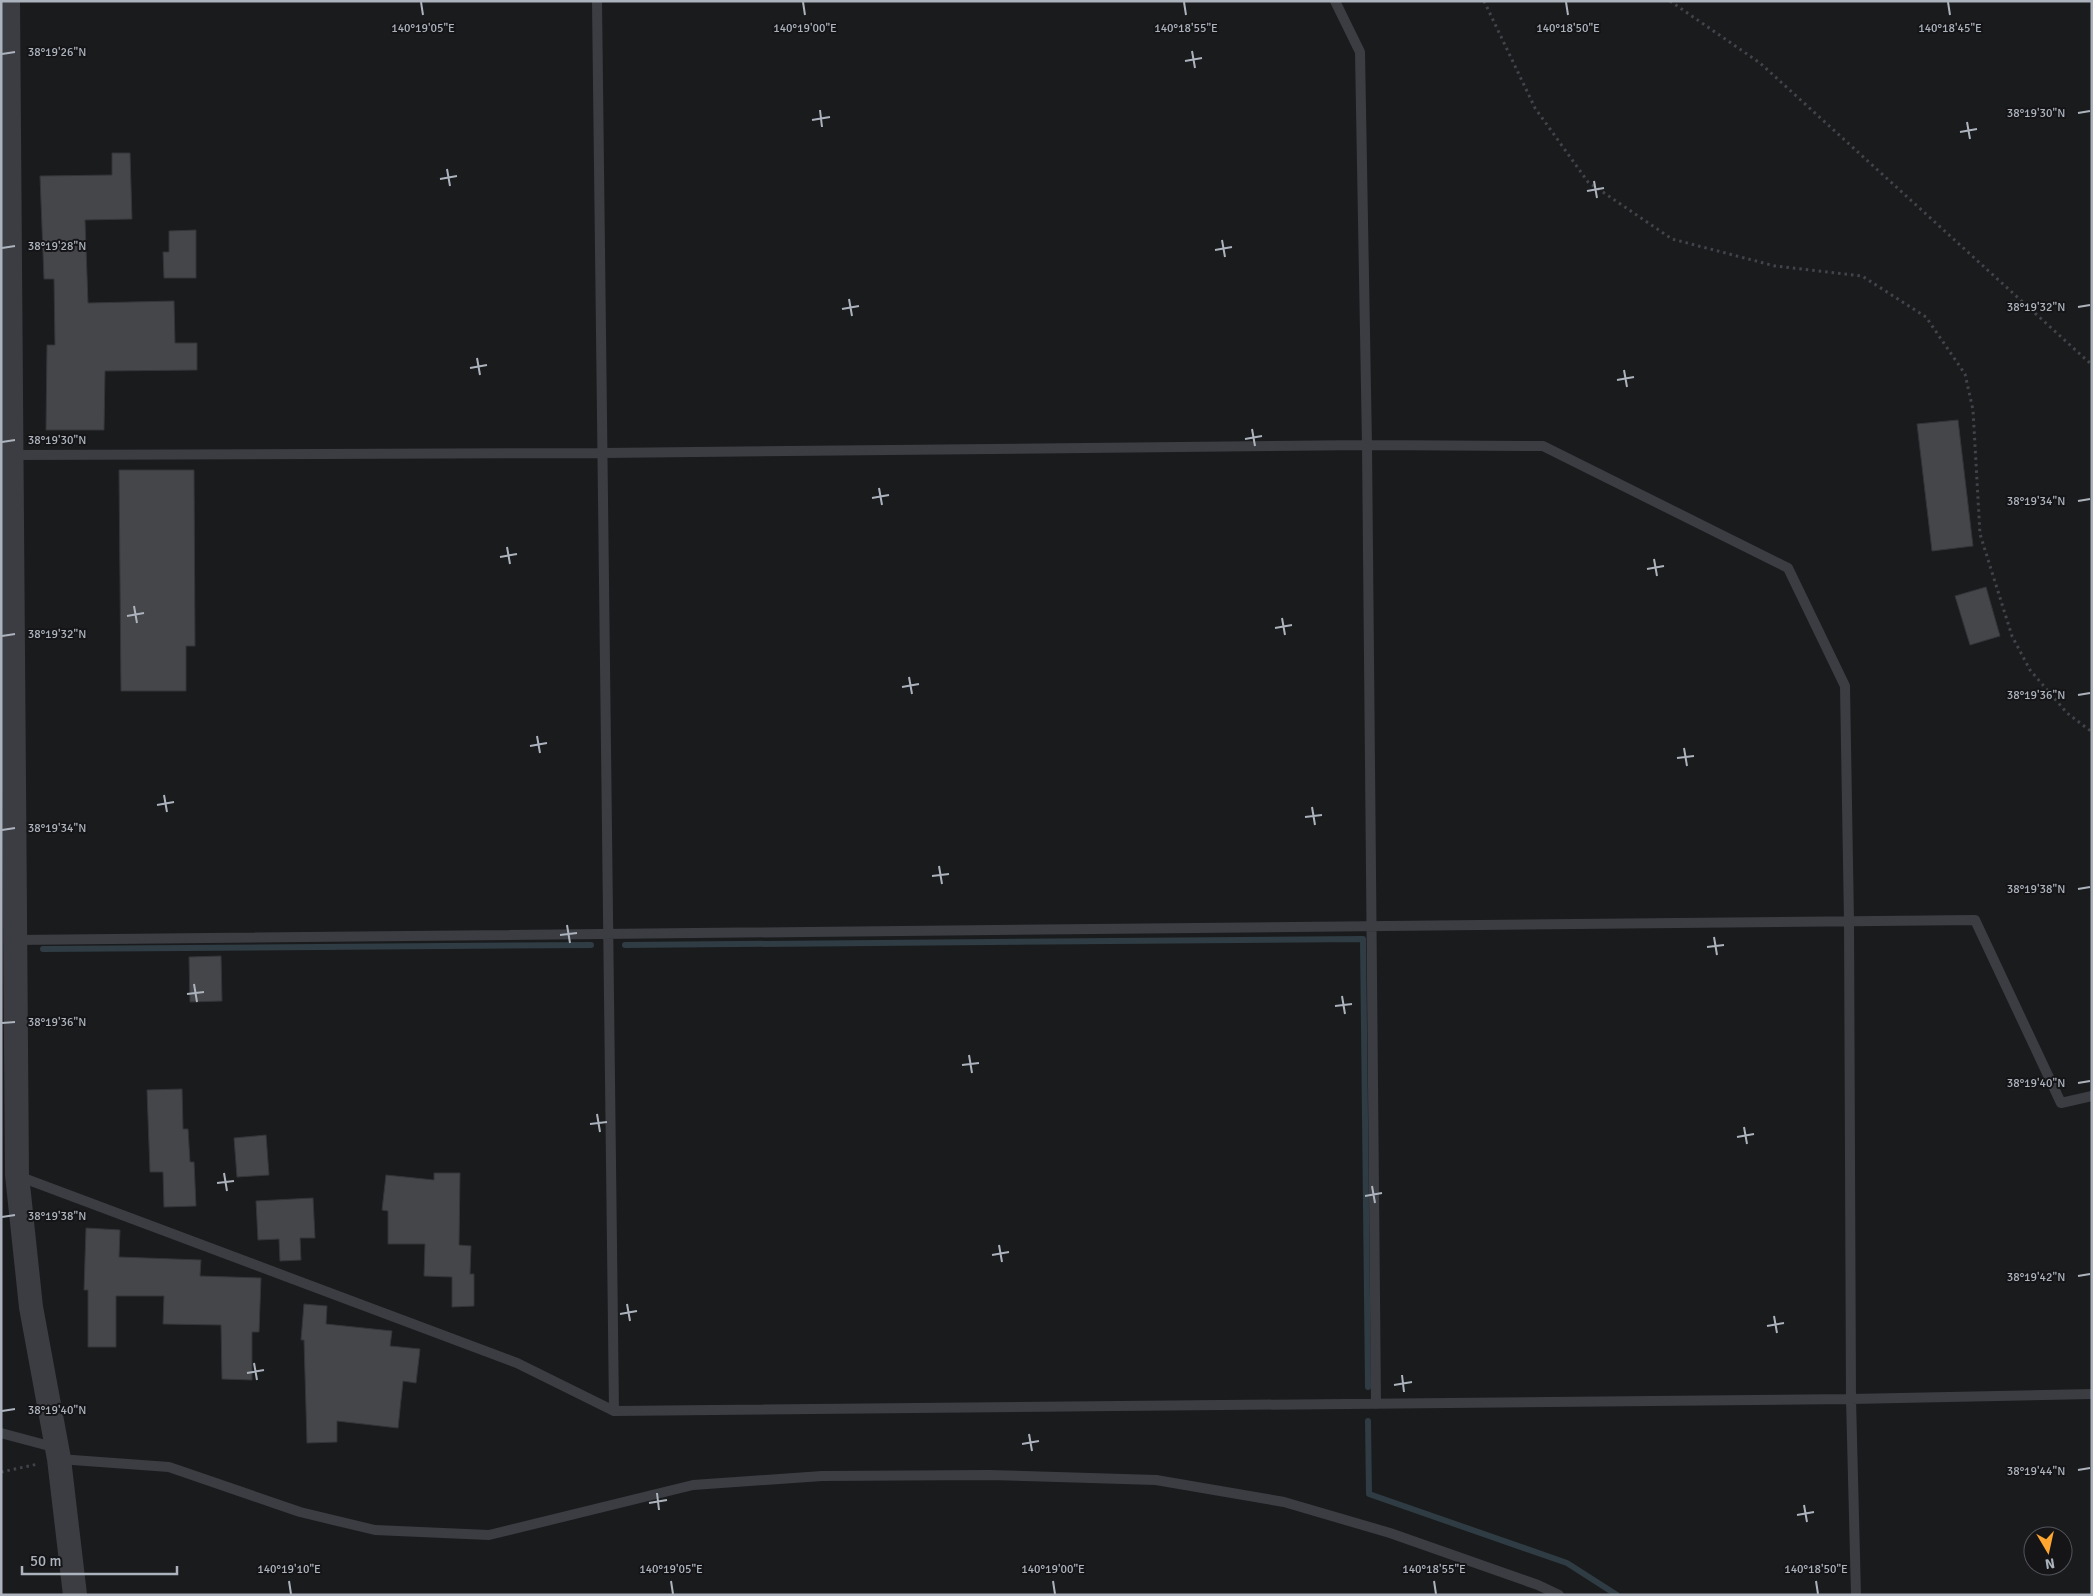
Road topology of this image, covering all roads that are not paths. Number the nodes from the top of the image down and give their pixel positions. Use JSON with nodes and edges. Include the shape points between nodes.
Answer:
{"nodes":[{"id":1,"x":8,"y":1,"type":"edge"},
{"id":2,"x":597,"y":1,"type":"edge"},
{"id":3,"x":1335,"y":1,"type":"edge"},
{"id":4,"x":5,"y":343,"type":"edge"},
{"id":5,"x":1367,"y":445,"type":"junction"},
{"id":6,"x":603,"y":454,"type":"junction"},
{"id":7,"x":10,"y":455,"type":"junction"},
{"id":8,"x":7,"y":825,"type":"edge"},
{"id":9,"x":1849,"y":921,"type":"junction"},
{"id":10,"x":1373,"y":926,"type":"junction"},
{"id":11,"x":608,"y":932,"type":"junction"},
{"id":12,"x":16,"y":940,"type":"junction"},
{"id":13,"x":2092,"y":1096,"type":"edge"},
{"id":14,"x":17,"y":1175,"type":"junction"},
{"id":15,"x":2092,"y":1394,"type":"edge"},
{"id":16,"x":1851,"y":1399,"type":"junction"},
{"id":17,"x":1376,"y":1404,"type":"junction"},
{"id":18,"x":614,"y":1411,"type":"junction"},
{"id":19,"x":1,"y":1433,"type":"edge"},
{"id":20,"x":58,"y":1454,"type":"junction"},
{"id":21,"x":75,"y":1595,"type":"edge"},
{"id":22,"x":1559,"y":1595,"type":"edge"},
{"id":23,"x":1856,"y":1595,"type":"edge"}],
"edges":[{"from":1,"to":4,"type":"street"},
{"from":2,"to":6,"type":"lane"},
{"from":3,"to":5,"type":"lane","via":[[1360,52]]},
{"from":4,"to":7,"type":"street"},
{"from":5,"to":6,"type":"lane"},
{"from":5,"to":9,"type":"lane","via":[[1543,446],[1788,568],[1845,686]]},
{"from":5,"to":10,"type":"lane"},
{"from":6,"to":7,"type":"lane"},
{"from":6,"to":11,"type":"lane"},
{"from":7,"to":8,"type":"street"},
{"from":8,"to":12,"type":"street"},
{"from":9,"to":10,"type":"lane"},
{"from":9,"to":13,"type":"lane","via":[[1975,920],[2060,1103]]},
{"from":9,"to":16,"type":"lane"},
{"from":10,"to":11,"type":"lane"},
{"from":10,"to":17,"type":"lane"},
{"from":11,"to":12,"type":"lane"},
{"from":11,"to":18,"type":"lane"},
{"from":12,"to":14,"type":"street"},
{"from":14,"to":18,"type":"lane","via":[[516,1363]]},
{"from":14,"to":20,"type":"street","via":[[31,1307]]},
{"from":15,"to":16,"type":"lane"},
{"from":16,"to":17,"type":"lane"},
{"from":16,"to":23,"type":"lane"},
{"from":17,"to":18,"type":"lane"},
{"from":19,"to":20,"type":"lane"},
{"from":20,"to":21,"type":"street"},
{"from":20,"to":22,"type":"lane","via":[[170,1467],[300,1512],[375,1530],[489,1535],[692,1485],[822,1476],[989,1475],[1156,1480],[1293,1505],[1390,1533],[1538,1584]]}]}
